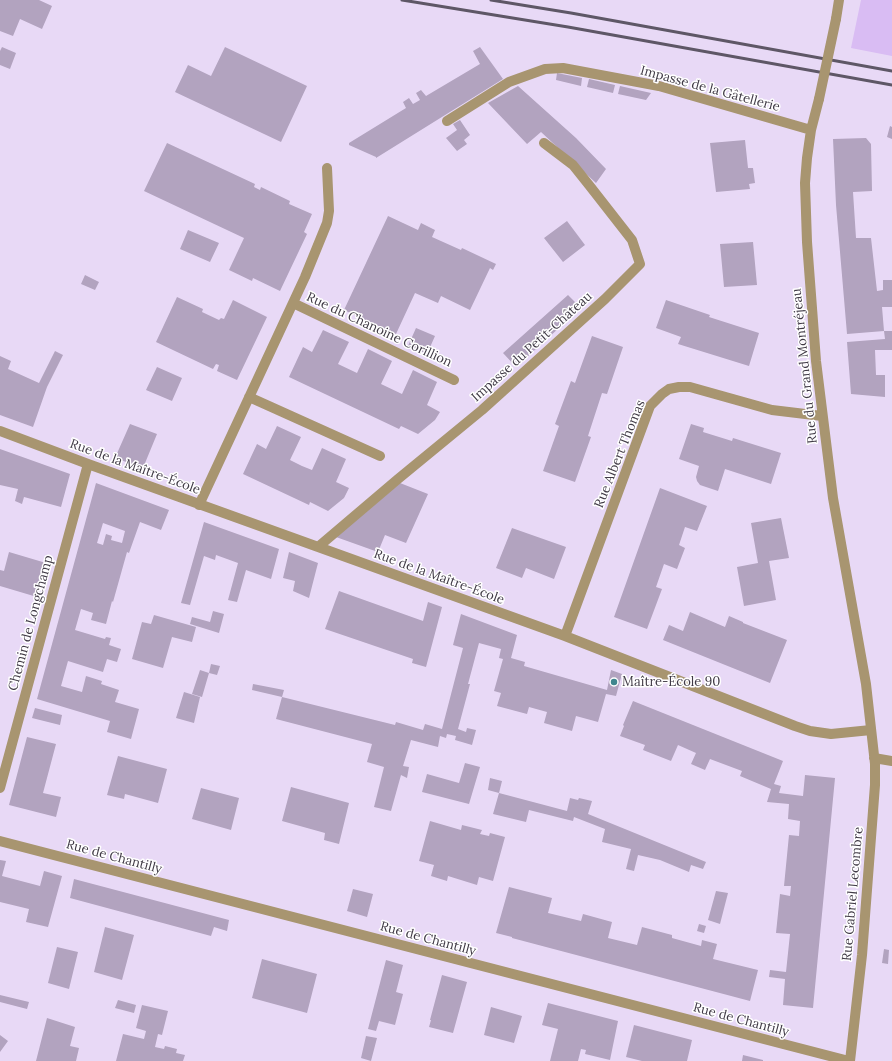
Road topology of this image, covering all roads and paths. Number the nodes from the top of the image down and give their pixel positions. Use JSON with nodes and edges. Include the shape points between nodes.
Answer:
{"nodes":[{"id":1,"x":839,"y":0,"type":"edge"},
{"id":2,"x":447,"y":120,"type":"dead end"},
{"id":3,"x":811,"y":130,"type":"junction"},
{"id":4,"x":544,"y":143,"type":"dead end"},
{"id":5,"x":327,"y":168,"type":"dead end"},
{"id":6,"x":293,"y":303,"type":"junction"},
{"id":7,"x":454,"y":380,"type":"dead end"},
{"id":8,"x":249,"y":397,"type":"junction"},
{"id":9,"x":822,"y":416,"type":"junction"},
{"id":10,"x":0,"y":431,"type":"edge"},
{"id":11,"x":380,"y":456,"type":"dead end"},
{"id":12,"x":88,"y":464,"type":"junction"},
{"id":13,"x":199,"y":504,"type":"junction"},
{"id":14,"x":318,"y":547,"type":"junction"},
{"id":15,"x":564,"y":636,"type":"junction"},
{"id":16,"x":871,"y":730,"type":"junction"},
{"id":17,"x":874,"y":758,"type":"junction"},
{"id":18,"x":892,"y":761,"type":"edge"},
{"id":19,"x":0,"y":788,"type":"edge"},
{"id":20,"x":0,"y":841,"type":"edge"},
{"id":21,"x":849,"y":1061,"type":"edge"}],
"edges":[{"from":1,"to":3,"type":"street","name":"Rue du Grand Montréjeau","bridge":true},
{"from":2,"to":3,"type":"street","name":"Impasse de la Gâtellerie","via":[[509,82],[545,69],[563,68],[659,86]]},
{"from":3,"to":9,"type":"street","name":"Rue du Grand Montréjeau","via":[[805,183],[805,210]]},
{"from":4,"to":14,"type":"street","name":"Impasse du Petit-Château","via":[[573,165],[589,185],[632,240],[640,264],[482,410]]},
{"from":5,"to":6,"type":"street","name":"Rue du Chanoine Corillion","via":[[327,223]]},
{"from":6,"to":7,"type":"street","name":"Rue du Chanoine Corillion"},
{"from":6,"to":8,"type":"street","name":"Rue du Chanoine Corillion"},
{"from":8,"to":11,"type":"street"},
{"from":8,"to":13,"type":"street","name":"Rue du Chanoine Corillion"},
{"from":9,"to":15,"type":"street","name":"Rue Albert Thomas","via":[[772,410],[690,387],[669,389],[655,399],[650,406]]},
{"from":9,"to":16,"type":"street","name":"Rue du Grand Montréjeau","via":[[833,498],[866,684]]},
{"from":10,"to":12,"type":"street","name":"Rue de la Maître-École"},
{"from":12,"to":13,"type":"street","name":"Rue de la Maître-École"},
{"from":12,"to":19,"type":"street","name":"Chemin de Longchamp"},
{"from":13,"to":14,"type":"street","name":"Rue de la Maître-École"},
{"from":14,"to":15,"type":"street","name":"Rue de la Maître-École"},
{"from":15,"to":16,"type":"street","name":"Rue de la Maître-École","via":[[810,731],[831,734]]},
{"from":16,"to":17,"type":"street","name":"Rue Gabriel Lecombre"},
{"from":17,"to":18,"type":"street"},
{"from":17,"to":21,"type":"street","name":"Rue Gabriel Lecombre","via":[[875,785],[862,955]]},
{"from":20,"to":21,"type":"street","name":"Rue de Chantilly"}]}
